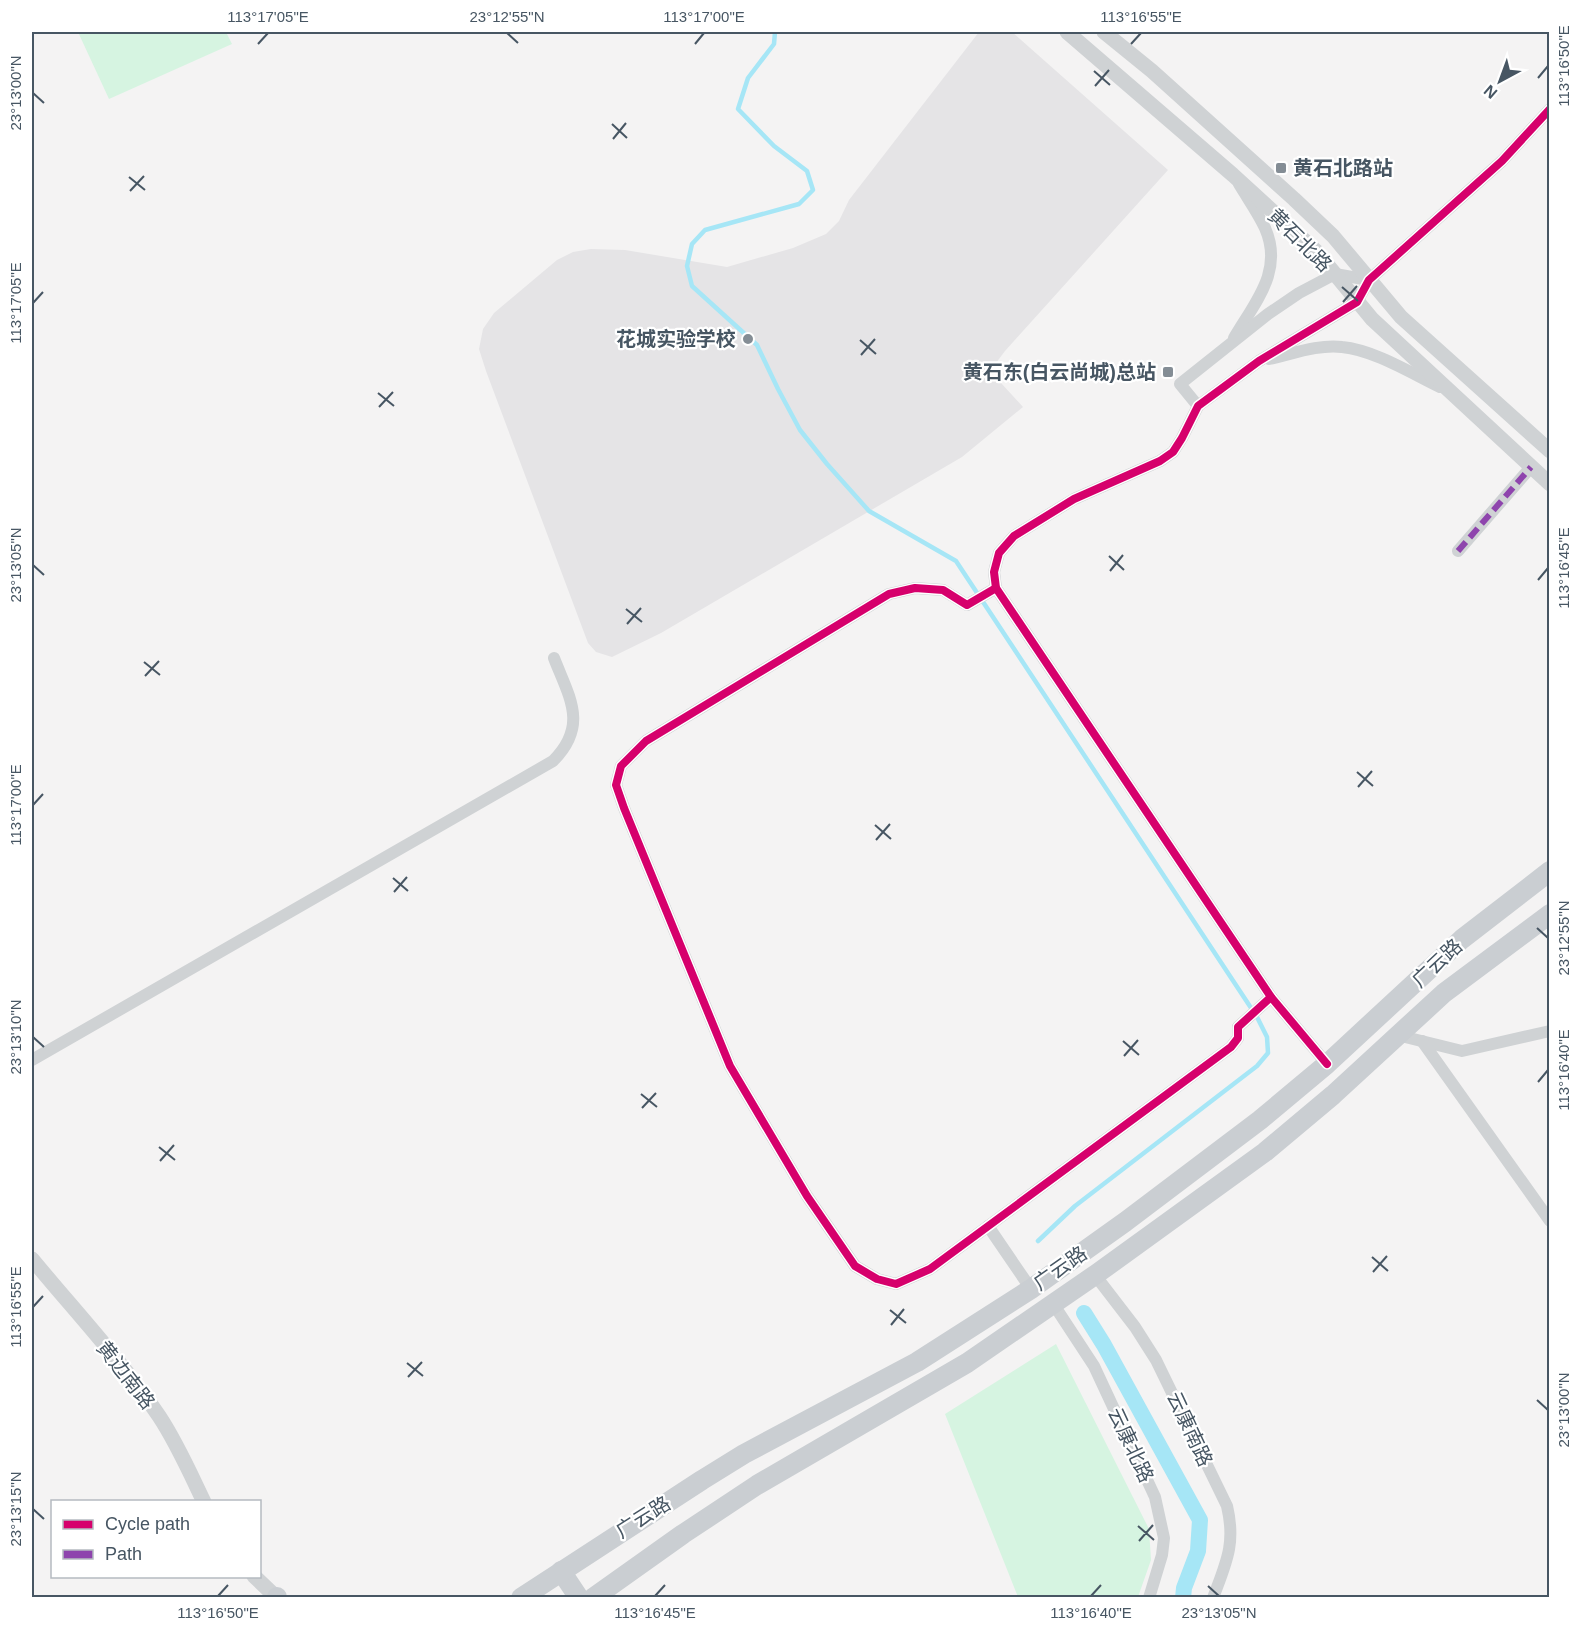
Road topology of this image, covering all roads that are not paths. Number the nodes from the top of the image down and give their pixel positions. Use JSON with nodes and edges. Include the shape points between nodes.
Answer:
{"nodes":[{"id":1,"x":1067,"y":32,"type":"edge"},
{"id":2,"x":1104,"y":32,"type":"edge"},
{"id":3,"x":1550,"y":109,"type":"edge"},
{"id":4,"x":1233,"y":175,"type":"junction"},
{"id":5,"x":1335,"y":274,"type":"junction"},
{"id":6,"x":1369,"y":280,"type":"junction"},
{"id":7,"x":1357,"y":302,"type":"junction"},
{"id":8,"x":1230,"y":344,"type":"junction"},
{"id":9,"x":1259,"y":361,"type":"junction"},
{"id":10,"x":1451,"y":392,"type":"junction"},
{"id":11,"x":1198,"y":406,"type":"junction"},
{"id":12,"x":1549,"y":450,"type":"edge"},
{"id":13,"x":1532,"y":467,"type":"junction"},
{"id":14,"x":1550,"y":484,"type":"edge"},
{"id":15,"x":1458,"y":551,"type":"dead end"},
{"id":16,"x":996,"y":588,"type":"junction"},
{"id":17,"x":554,"y":658,"type":"dead end"},
{"id":18,"x":1550,"y":871,"type":"edge"},
{"id":19,"x":1550,"y":914,"type":"edge"},
{"id":20,"x":1271,"y":998,"type":"junction"},
{"id":21,"x":1550,"y":1031,"type":"edge"},
{"id":22,"x":1397,"y":1035,"type":"junction"},
{"id":23,"x":1422,"y":1041,"type":"junction"},
{"id":24,"x":32,"y":1060,"type":"edge"},
{"id":25,"x":1327,"y":1064,"type":"junction"},
{"id":26,"x":1550,"y":1221,"type":"edge"},
{"id":27,"x":988,"y":1226,"type":"junction"},
{"id":28,"x":32,"y":1259,"type":"edge"},
{"id":29,"x":1095,"y":1275,"type":"junction"},
{"id":30,"x":1031,"y":1289,"type":"junction"},
{"id":31,"x":1054,"y":1305,"type":"junction"},
{"id":32,"x":203,"y":1500,"type":"edge"},
{"id":33,"x":561,"y":1571,"type":"junction"},
{"id":34,"x":256,"y":1578,"type":"edge"},
{"id":35,"x":277,"y":1598,"type":"edge"},
{"id":36,"x":521,"y":1598,"type":"edge"},
{"id":37,"x":579,"y":1598,"type":"edge"},
{"id":38,"x":593,"y":1598,"type":"edge"},
{"id":39,"x":1149,"y":1598,"type":"edge"},
{"id":40,"x":1213,"y":1598,"type":"edge"}],
"edges":[{"from":1,"to":4,"type":"street","name":"黄石北路"},
{"from":2,"to":6,"type":"street","name":"黄石北路","via":[[1294,198]]},
{"from":3,"to":6,"type":"street","via":[[1502,161]]},
{"from":4,"to":5,"type":"street","name":"黄石北路"},
{"from":4,"to":8,"type":"street","via":[[1265,227],[1272,265],[1267,283]]},
{"from":5,"to":6,"type":"street"},
{"from":5,"to":7,"type":"street","name":"黄石北路"},
{"from":5,"to":8,"type":"street","via":[[1299,293]]},
{"from":6,"to":7,"type":"street"},
{"from":6,"to":12,"type":"street","name":"黄石北路","via":[[1401,317]]},
{"from":7,"to":9,"type":"street"},
{"from":7,"to":10,"type":"street","name":"黄石北路"},
{"from":8,"to":11,"type":"street","via":[[1180,384]]},
{"from":9,"to":10,"type":"street","via":[[1341,346],[1383,360]]},
{"from":9,"to":11,"type":"street"},
{"from":10,"to":13,"type":"street","name":"黄石北路"},
{"from":11,"to":16,"type":"street","via":[[1173,452],[1074,499],[1014,536],[999,554],[994,572]]},
{"from":12,"to":13,"type":"street"},
{"from":13,"to":14,"type":"street","name":"黄石北路"},
{"from":13,"to":15,"type":"street"},
{"from":16,"to":20,"type":"street"},
{"from":16,"to":27,"type":"street","via":[[966,605],[943,590],[915,588],[889,594],[646,741],[621,766],[616,785],[730,1066],[807,1196],[855,1266],[877,1279],[896,1284],[930,1269]]},
{"from":17,"to":24,"type":"street","via":[[573,706],[574,720],[564,750],[553,761]]},
{"from":18,"to":25,"type":"main road","name":"广云路","via":[[1462,939]]},
{"from":19,"to":22,"type":"main road","name":"广云路"},
{"from":20,"to":25,"type":"street"},
{"from":20,"to":27,"type":"street","via":[[1238,1027],[1238,1038],[1230,1047]]},
{"from":21,"to":23,"type":"street","via":[[1462,1051]]},
{"from":22,"to":23,"type":"street"},
{"from":22,"to":29,"type":"main road","name":"广云路","via":[[1265,1152]]},
{"from":23,"to":26,"type":"street"},
{"from":25,"to":30,"type":"main road","name":"广云路","via":[[1200,1167]]},
{"from":27,"to":30,"type":"street"},
{"from":28,"to":32,"type":"street","name":"黄边南路","via":[[159,1416]]},
{"from":29,"to":31,"type":"main road","name":"广云路"},
{"from":29,"to":40,"type":"street","name":"云康南路","via":[[1156,1360],[1227,1506],[1231,1543]]},
{"from":30,"to":33,"type":"main road","name":"广云路","via":[[918,1362],[744,1454]]},
{"from":31,"to":38,"type":"main road","name":"广云路","via":[[968,1363],[758,1485]]},
{"from":31,"to":39,"type":"street","name":"云康北路","via":[[1094,1366],[1155,1497],[1164,1538]]},
{"from":33,"to":36,"type":"main road","name":"广云路"},
{"from":33,"to":37,"type":"main road"},
{"from":34,"to":35,"type":"street"}]}
